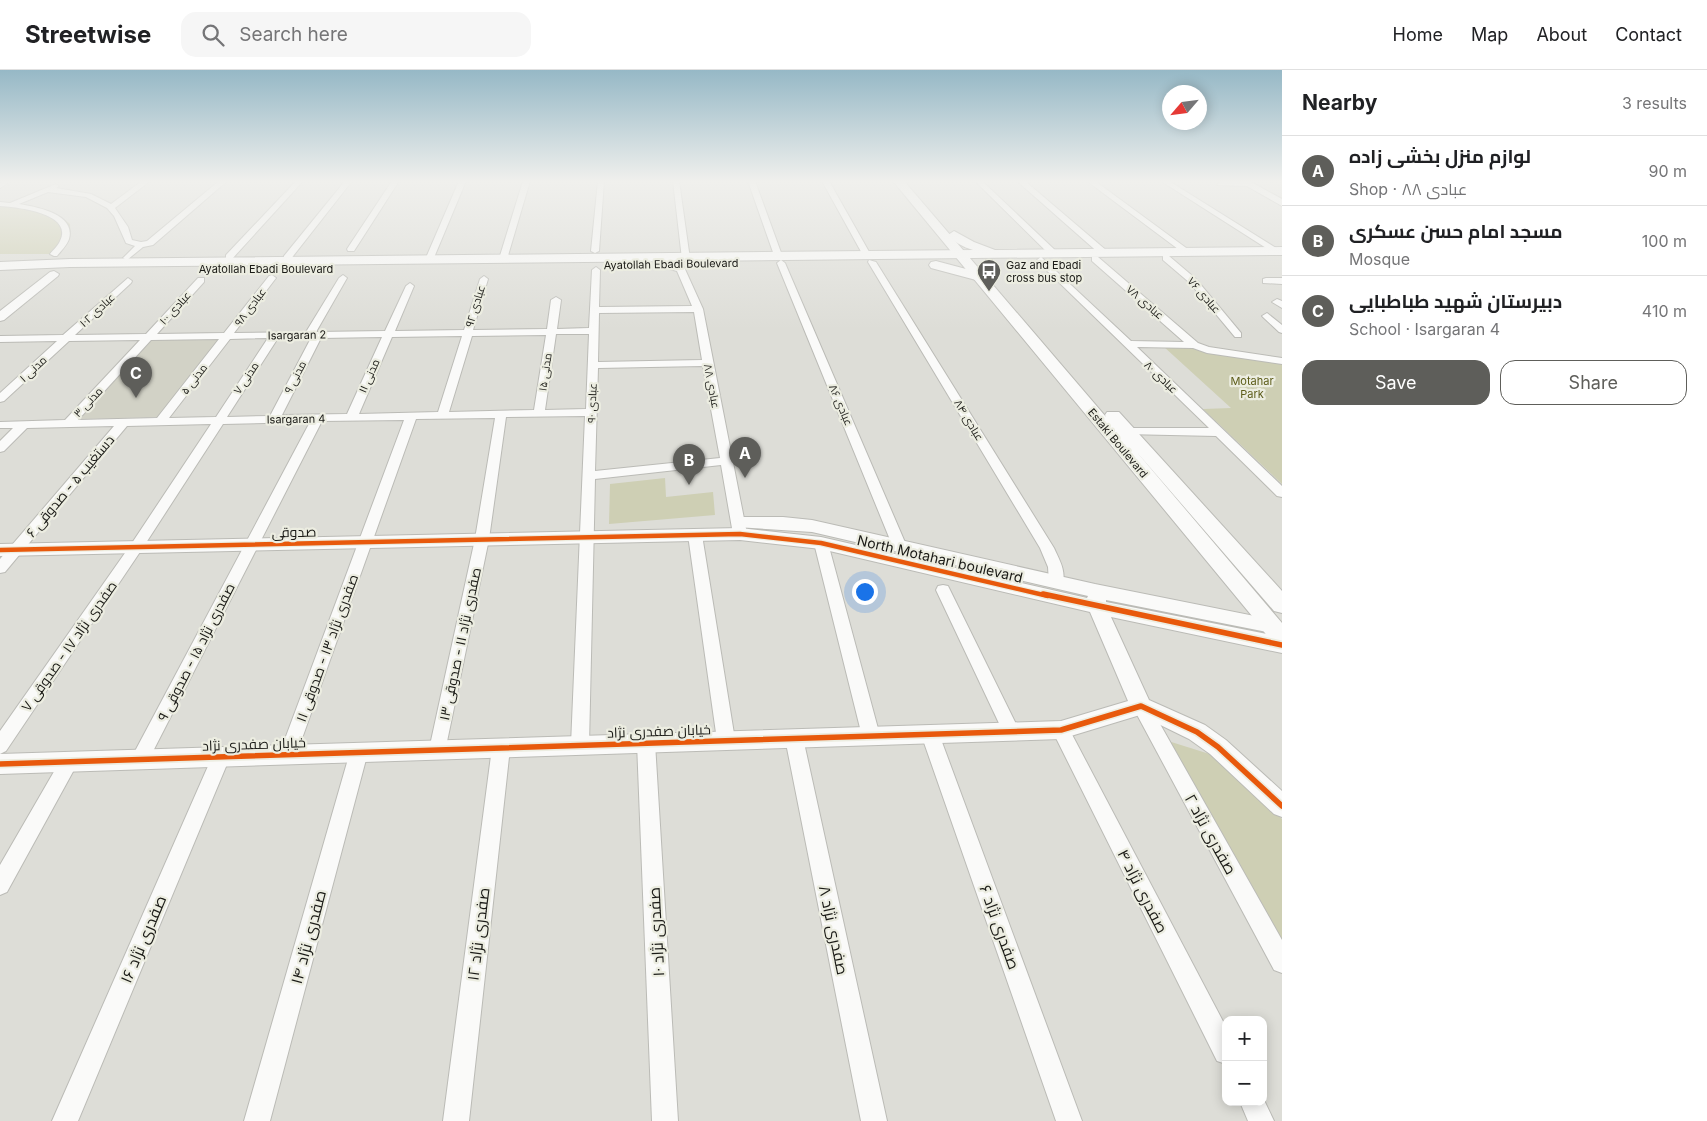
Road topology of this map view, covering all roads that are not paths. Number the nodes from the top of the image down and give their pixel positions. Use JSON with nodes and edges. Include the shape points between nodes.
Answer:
{"nodes":[{"id":1,"x":66,"y":230,"type":"edge"},
{"id":2,"x":125,"y":230,"type":"edge"},
{"id":3,"x":165,"y":230,"type":"edge"},
{"id":4,"x":255,"y":230,"type":"edge"},
{"id":5,"x":310,"y":230,"type":"edge"},
{"id":6,"x":364,"y":230,"type":"edge"},
{"id":7,"x":441,"y":230,"type":"edge"},
{"id":8,"x":512,"y":230,"type":"edge"},
{"id":9,"x":597,"y":230,"type":"edge"},
{"id":10,"x":681,"y":230,"type":"edge"},
{"id":11,"x":769,"y":230,"type":"edge"},
{"id":12,"x":853,"y":230,"type":"edge"},
{"id":13,"x":942,"y":230,"type":"edge"},
{"id":14,"x":950,"y":230,"type":"edge"},
{"id":15,"x":1029,"y":230,"type":"edge"},
{"id":16,"x":1072,"y":230,"type":"edge"},
{"id":17,"x":1157,"y":230,"type":"edge"},
{"id":18,"x":1243,"y":230,"type":"edge"},
{"id":19,"x":954,"y":235,"type":"junction"},
{"id":20,"x":140,"y":245,"type":"junction"},
{"id":21,"x":351,"y":249,"type":"dead end"},
{"id":22,"x":1189,"y":253,"type":"junction"},
{"id":23,"x":1280,"y":253,"type":"edge"},
{"id":24,"x":54,"y":254,"type":"dead end"},
{"id":25,"x":1054,"y":254,"type":"junction"},
{"id":26,"x":1099,"y":256,"type":"junction"},
{"id":27,"x":1038,"y":257,"type":"junction"},
{"id":28,"x":0,"y":258,"type":"edge"},
{"id":29,"x":126,"y":258,"type":"junction"},
{"id":30,"x":229,"y":258,"type":"junction"},
{"id":31,"x":287,"y":258,"type":"junction"},
{"id":32,"x":1166,"y":258,"type":"junction"},
{"id":33,"x":503,"y":259,"type":"junction"},
{"id":34,"x":870,"y":259,"type":"junction"},
{"id":35,"x":428,"y":260,"type":"junction"},
{"id":36,"x":780,"y":260,"type":"junction"},
{"id":37,"x":594,"y":261,"type":"junction"},
{"id":38,"x":912,"y":261,"type":"junction"},
{"id":39,"x":970,"y":262,"type":"junction"},
{"id":40,"x":684,"y":264,"type":"junction"},
{"id":41,"x":648,"y":265,"type":"junction"},
{"id":42,"x":665,"y":265,"type":"junction"},
{"id":43,"x":0,"y":266,"type":"edge"},
{"id":44,"x":61,"y":269,"type":"junction"},
{"id":45,"x":341,"y":269,"type":"junction"},
{"id":46,"x":633,"y":270,"type":"junction"},
{"id":47,"x":0,"y":273,"type":"edge"},
{"id":48,"x":485,"y":273,"type":"junction"},
{"id":49,"x":272,"y":278,"type":"dead end"},
{"id":50,"x":201,"y":280,"type":"dead end"},
{"id":51,"x":128,"y":281,"type":"dead end"},
{"id":52,"x":1266,"y":281,"type":"dead end"},
{"id":53,"x":1282,"y":281,"type":"edge"},
{"id":54,"x":410,"y":286,"type":"dead end"},
{"id":55,"x":556,"y":300,"type":"dead end"},
{"id":56,"x":698,"y":309,"type":"junction"},
{"id":57,"x":594,"y":310,"type":"junction"},
{"id":58,"x":1267,"y":316,"type":"dead end"},
{"id":59,"x":0,"y":317,"type":"edge"},
{"id":60,"x":1282,"y":330,"type":"edge"},
{"id":61,"x":551,"y":331,"type":"junction"},
{"id":62,"x":594,"y":331,"type":"junction"},
{"id":63,"x":467,"y":332,"type":"junction"},
{"id":64,"x":388,"y":334,"type":"junction"},
{"id":65,"x":275,"y":335,"type":"junction"},
{"id":66,"x":313,"y":335,"type":"junction"},
{"id":67,"x":1238,"y":335,"type":"dead end"},
{"id":68,"x":228,"y":336,"type":"junction"},
{"id":69,"x":149,"y":337,"type":"junction"},
{"id":70,"x":67,"y":338,"type":"junction"},
{"id":71,"x":0,"y":339,"type":"edge"},
{"id":72,"x":1127,"y":344,"type":"junction"},
{"id":73,"x":1194,"y":345,"type":"junction"},
{"id":74,"x":1282,"y":361,"type":"edge"},
{"id":75,"x":708,"y":362,"type":"junction"},
{"id":76,"x":593,"y":365,"type":"junction"},
{"id":77,"x":0,"y":399,"type":"edge"},
{"id":78,"x":591,"y":412,"type":"junction"},
{"id":79,"x":501,"y":414,"type":"junction"},
{"id":80,"x":539,"y":414,"type":"junction"},
{"id":81,"x":411,"y":416,"type":"junction"},
{"id":82,"x":442,"y":416,"type":"junction"},
{"id":83,"x":318,"y":418,"type":"junction"},
{"id":84,"x":351,"y":418,"type":"junction"},
{"id":85,"x":274,"y":419,"type":"junction"},
{"id":86,"x":218,"y":420,"type":"junction"},
{"id":87,"x":123,"y":422,"type":"junction"},
{"id":88,"x":160,"y":422,"type":"junction"},
{"id":89,"x":68,"y":424,"type":"junction"},
{"id":90,"x":0,"y":425,"type":"edge"},
{"id":91,"x":23,"y":425,"type":"junction"},
{"id":92,"x":1128,"y":432,"type":"junction"},
{"id":93,"x":1218,"y":432,"type":"junction"},
{"id":94,"x":0,"y":448,"type":"edge"},
{"id":95,"x":726,"y":460,"type":"junction"},
{"id":96,"x":589,"y":476,"type":"junction"},
{"id":97,"x":1282,"y":493,"type":"edge"},
{"id":98,"x":740,"y":529,"type":"junction"},
{"id":99,"x":695,"y":535,"type":"junction"},
{"id":100,"x":588,"y":536,"type":"junction"},
{"id":101,"x":482,"y":539,"type":"junction"},
{"id":102,"x":367,"y":541,"type":"junction"},
{"id":103,"x":821,"y":543,"type":"junction"},
{"id":104,"x":252,"y":544,"type":"junction"},
{"id":105,"x":137,"y":546,"type":"junction"},
{"id":106,"x":900,"y":548,"type":"junction"},
{"id":107,"x":8,"y":549,"type":"edge"},
{"id":108,"x":0,"y":568,"type":"edge"},
{"id":109,"x":1056,"y":582,"type":"junction"},
{"id":110,"x":943,"y":590,"type":"dead end"},
{"id":111,"x":1096,"y":599,"type":"junction"},
{"id":112,"x":1282,"y":605,"type":"edge"},
{"id":113,"x":1280,"y":635,"type":"edge"},
{"id":114,"x":1140,"y":706,"type":"junction"},
{"id":115,"x":1061,"y":730,"type":"junction"},
{"id":116,"x":1011,"y":731,"type":"junction"},
{"id":117,"x":930,"y":734,"type":"junction"},
{"id":118,"x":871,"y":736,"type":"junction"},
{"id":119,"x":794,"y":738,"type":"junction"},
{"id":120,"x":726,"y":740,"type":"junction"},
{"id":121,"x":646,"y":743,"type":"junction"},
{"id":122,"x":580,"y":745,"type":"junction"},
{"id":123,"x":0,"y":746,"type":"edge"},
{"id":124,"x":500,"y":748,"type":"junction"},
{"id":125,"x":438,"y":750,"type":"junction"},
{"id":126,"x":359,"y":752,"type":"junction"},
{"id":127,"x":288,"y":755,"type":"junction"},
{"id":128,"x":220,"y":757,"type":"junction"},
{"id":129,"x":140,"y":759,"type":"junction"},
{"id":130,"x":69,"y":762,"type":"junction"},
{"id":131,"x":0,"y":764,"type":"edge"},
{"id":132,"x":1282,"y":806,"type":"edge"},
{"id":133,"x":0,"y":885,"type":"edge"},
{"id":134,"x":1282,"y":962,"type":"edge"},
{"id":135,"x":1222,"y":1044,"type":"edge"},
{"id":136,"x":1254,"y":1106,"type":"edge"},
{"id":137,"x":65,"y":1121,"type":"edge"},
{"id":138,"x":257,"y":1121,"type":"edge"},
{"id":139,"x":456,"y":1121,"type":"edge"},
{"id":140,"x":665,"y":1121,"type":"edge"},
{"id":141,"x":874,"y":1121,"type":"edge"},
{"id":142,"x":1069,"y":1121,"type":"edge"},
{"id":143,"x":1261,"y":1121,"type":"edge"}],
"edges":[{"from":1,"to":24,"type":"street","via":[[64,245]]},
{"from":2,"to":20,"type":"street","via":[[129,240]]},
{"from":3,"to":20,"type":"street","via":[[150,243]]},
{"from":4,"to":30,"type":"street"},
{"from":5,"to":31,"type":"street"},
{"from":6,"to":21,"type":"street"},
{"from":7,"to":35,"type":"street"},
{"from":8,"to":33,"type":"street"},
{"from":9,"to":37,"type":"street","name":"عبادی ۹۰"},
{"from":10,"to":40,"type":"street","name":"عبادی ۸۸"},
{"from":11,"to":36,"type":"street","name":"عبادی ۸۶"},
{"from":12,"to":34,"type":"street","name":"عبادی ۸۴"},
{"from":13,"to":39,"type":"main road"},
{"from":14,"to":19,"type":"main road"},
{"from":15,"to":25,"type":"street"},
{"from":16,"to":26,"type":"street","name":"عبادی ۷۸"},
{"from":17,"to":22,"type":"street"},
{"from":18,"to":23,"type":"street"},
{"from":19,"to":27,"type":"main road","via":[[979,249]]},
{"from":19,"to":39,"type":"main road"},
{"from":20,"to":29,"type":"street"},
{"from":22,"to":23,"type":"main road","name":"Ayatollah Ebadi Boulevard"},
{"from":22,"to":26,"type":"main road","name":"Ayatollah Ebadi Boulevard"},
{"from":23,"to":32,"type":"main road","name":"Ayatollah Ebadi Boulevard"},
{"from":25,"to":26,"type":"main road","name":"Ayatollah Ebadi Boulevard"},
{"from":25,"to":27,"type":"main road","name":"Ayatollah Ebadi Boulevard"},
{"from":26,"to":27,"type":"main road","name":"Ayatollah Ebadi Boulevard"},
{"from":26,"to":32,"type":"main road","name":"Ayatollah Ebadi Boulevard"},
{"from":26,"to":73,"type":"street","name":"عبادی ۷۸"},
{"from":27,"to":39,"type":"main road","name":"Ayatollah Ebadi Boulevard"},
{"from":27,"to":72,"type":"street","name":"عبادی ۸۰"},
{"from":28,"to":29,"type":"main road"},
{"from":29,"to":30,"type":"main road"},
{"from":30,"to":31,"type":"main road"},
{"from":31,"to":45,"type":"main road","via":[[326,258]]},
{"from":32,"to":67,"type":"street","name":"عبادی ۷۶","via":[[1192,281]]},
{"from":33,"to":35,"type":"main road","name":"Ayatollah Ebadi Boulevard"},
{"from":33,"to":37,"type":"main road","name":"Ayatollah Ebadi Boulevard"},
{"from":34,"to":36,"type":"main road","name":"Ayatollah Ebadi Boulevard"},
{"from":34,"to":38,"type":"main road","name":"Ayatollah Ebadi Boulevard"},
{"from":34,"to":39,"type":"main road","name":"Ayatollah Ebadi Boulevard"},
{"from":34,"to":109,"type":"street","name":"عبادی ۸۴","via":[[1047,548],[1055,567]]},
{"from":35,"to":45,"type":"main road","name":"Ayatollah Ebadi Boulevard"},
{"from":36,"to":40,"type":"main road","name":"Ayatollah Ebadi Boulevard"},
{"from":36,"to":42,"type":"main road","name":"Ayatollah Ebadi Boulevard"},
{"from":36,"to":106,"type":"street","name":"عبادی ۸۶"},
{"from":37,"to":40,"type":"main road","name":"Ayatollah Ebadi Boulevard"},
{"from":37,"to":41,"type":"main road","name":"Ayatollah Ebadi Boulevard"},
{"from":37,"to":46,"type":"main road"},
{"from":37,"to":48,"type":"main road","name":"Ayatollah Ebadi Boulevard"},
{"from":37,"to":57,"type":"street","name":"عبادی ۹۰"},
{"from":38,"to":39,"type":"main road","name":"Ayatollah Ebadi Boulevard"},
{"from":38,"to":39,"type":"main road","via":[[952,268]]},
{"from":39,"to":92,"type":"main road","name":"Estaki Boulevard"},
{"from":39,"to":113,"type":"main road","name":"Estaki Boulevard"},
{"from":40,"to":42,"type":"street"},
{"from":40,"to":46,"type":"main road"},
{"from":40,"to":56,"type":"street","name":"عبادی ۸۸"},
{"from":41,"to":42,"type":"main road","name":"Ayatollah Ebadi Boulevard"},
{"from":41,"to":46,"type":"main road"},
{"from":43,"to":44,"type":"main road"},
{"from":44,"to":45,"type":"main road","via":[[275,274]]},
{"from":44,"to":47,"type":"main road"},
{"from":44,"to":59,"type":"street"},
{"from":45,"to":48,"type":"main road","name":"Ayatollah Ebadi Boulevard"},
{"from":45,"to":66,"type":"street","name":"مدنی ۹"},
{"from":48,"to":63,"type":"street","name":"عبادی ۹۲"},
{"from":49,"to":68,"type":"street","name":"عبادی ۹۸"},
{"from":50,"to":69,"type":"street","name":"عبادی ۱۰۰"},
{"from":51,"to":70,"type":"street","name":"عبادی ۱۰۲"},
{"from":52,"to":53,"type":"street"},
{"from":54,"to":64,"type":"street","name":"مدنی ۱۱"},
{"from":55,"to":61,"type":"street","name":"مدنی ۱۵"},
{"from":56,"to":57,"type":"street"},
{"from":56,"to":75,"type":"street","name":"عبادی ۸۸"},
{"from":57,"to":62,"type":"street","name":"عبادی ۹۰"},
{"from":58,"to":60,"type":"street"},
{"from":61,"to":62,"type":"street","name":"Isargaran 2"},
{"from":61,"to":63,"type":"street","name":"Isargaran 2"},
{"from":61,"to":80,"type":"street","name":"مدنی ۱۵"},
{"from":62,"to":76,"type":"street","name":"عبادی ۹۰"},
{"from":63,"to":64,"type":"street","name":"Isargaran 2"},
{"from":63,"to":82,"type":"street","name":"عبادی ۹۲"},
{"from":64,"to":66,"type":"street","name":"Isargaran 2"},
{"from":64,"to":84,"type":"street","name":"مدنی ۱۱"},
{"from":65,"to":66,"type":"street","name":"Isargaran 2"},
{"from":65,"to":68,"type":"street","name":"Isargaran 2"},
{"from":65,"to":86,"type":"street","name":"مدنی ۷"},
{"from":66,"to":85,"type":"street","name":"مدنی ۹"},
{"from":68,"to":69,"type":"street","name":"Isargaran 2"},
{"from":68,"to":88,"type":"street","name":"مدنی ۵"},
{"from":69,"to":70,"type":"street","name":"Isargaran 2"},
{"from":69,"to":89,"type":"street","name":"مدنی ۳"},
{"from":70,"to":71,"type":"street","name":"Isargaran 2"},
{"from":70,"to":77,"type":"street","name":"مدنی ۱"},
{"from":72,"to":73,"type":"street"},
{"from":72,"to":93,"type":"street","name":"عبادی ۸۰"},
{"from":73,"to":74,"type":"street","via":[[1207,350]]},
{"from":75,"to":76,"type":"street"},
{"from":75,"to":95,"type":"street","name":"عبادی ۸۸"},
{"from":76,"to":78,"type":"street","name":"عبادی ۹۰"},
{"from":78,"to":80,"type":"street","name":"Isargaran 4"},
{"from":78,"to":96,"type":"street","name":"عبادی ۹۰"},
{"from":79,"to":80,"type":"street","name":"Isargaran 4"},
{"from":79,"to":82,"type":"street","name":"Isargaran 4"},
{"from":79,"to":101,"type":"street","name":"صفدری نژاد ۱۱ - صدوقی ۱۳"},
{"from":81,"to":82,"type":"street","name":"Isargaran 4"},
{"from":81,"to":84,"type":"street","name":"Isargaran 4"},
{"from":81,"to":102,"type":"street","name":"صفدری نژاد ۱۳ - صدوقی ۱۱"},
{"from":83,"to":84,"type":"street","name":"Isargaran 4"},
{"from":83,"to":85,"type":"street","name":"Isargaran 4"},
{"from":83,"to":104,"type":"street","name":"صفدری نژاد ۱۵ - صدوقی ۹"},
{"from":85,"to":86,"type":"street","name":"Isargaran 4"},
{"from":86,"to":88,"type":"street","name":"Isargaran 4"},
{"from":86,"to":105,"type":"street","name":"مدنی ۷"},
{"from":87,"to":88,"type":"street","name":"Isargaran 4"},
{"from":87,"to":89,"type":"street","name":"Isargaran 4"},
{"from":87,"to":107,"type":"street","name":"دستغیب ۵ - صدوقی ۶"},
{"from":89,"to":91,"type":"street","name":"Isargaran 4"},
{"from":90,"to":91,"type":"street","name":"Isargaran 4"},
{"from":91,"to":94,"type":"street"},
{"from":92,"to":93,"type":"street"},
{"from":92,"to":112,"type":"main road","name":"Estaki Boulevard"},
{"from":93,"to":97,"type":"street","name":"عبادی ۸۰"},
{"from":95,"to":96,"type":"street"},
{"from":95,"to":98,"type":"street","name":"عبادی ۸۸"},
{"from":96,"to":100,"type":"street","name":"عبادی ۹۰"},
{"from":98,"to":99,"type":"street","name":"North Motahari boulevard"},
{"from":98,"to":100,"type":"street","name":"North Motahari boulevard","via":[[616,527]]},
{"from":98,"to":103,"type":"street","name":"North Motahari boulevard"},
{"from":98,"to":106,"type":"street","name":"North Motahari boulevard","via":[[783,523],[812,526]]},
{"from":99,"to":100,"type":"street","name":"North Motahari boulevard"},
{"from":99,"to":120,"type":"street"},
{"from":100,"to":101,"type":"street","name":"صدوقی"},
{"from":100,"to":122,"type":"street","name":"عبادی ۹۰"},
{"from":101,"to":102,"type":"street","name":"صدوقی"},
{"from":101,"to":125,"type":"street","name":"صفدری نژاد ۱۱ - صدوقی ۱۳"},
{"from":102,"to":104,"type":"street","name":"صدوقی"},
{"from":102,"to":127,"type":"street","name":"صفدری نژاد ۱۳ - صدوقی ۱۱"},
{"from":103,"to":111,"type":"street","name":"North Motahari boulevard"},
{"from":103,"to":118,"type":"street"},
{"from":104,"to":105,"type":"street","name":"صدوقی"},
{"from":104,"to":129,"type":"street","name":"صفدری نژاد ۱۵ - صدوقی ۹"},
{"from":105,"to":107,"type":"street","name":"صدوقی"},
{"from":105,"to":123,"type":"street","name":"صفدری نژاد ۱۷ - صدوقی ۷"},
{"from":106,"to":109,"type":"street","name":"North Motahari boulevard"},
{"from":107,"to":108,"type":"street","name":"دستغیب ۵ - صدوقی ۶"},
{"from":109,"to":111,"type":"street","name":"North Motahari boulevard"},
{"from":110,"to":116,"type":"street"},
{"from":111,"to":113,"type":"street","name":"North Motahari boulevard"},
{"from":111,"to":114,"type":"street"},
{"from":114,"to":115,"type":"street","name":"خیابان صفدری نژاد"},
{"from":114,"to":132,"type":"street","via":[[1197,732]]},
{"from":114,"to":134,"type":"street","name":"صفدری نژاد ۲"},
{"from":115,"to":116,"type":"street","name":"خیابان صفدری نژاد"},
{"from":115,"to":135,"type":"street","name":"صفدری نژاد ۴"},
{"from":116,"to":117,"type":"street","name":"خیابان صفدری نژاد"},
{"from":117,"to":118,"type":"street","name":"خیابان صفدری نژاد"},
{"from":117,"to":142,"type":"street","name":"صفدری نژاد ۶"},
{"from":118,"to":119,"type":"street","name":"خیابان صفدری نژاد"},
{"from":119,"to":120,"type":"street","name":"خیابان صفدری نژاد"},
{"from":119,"to":141,"type":"street","name":"صفدری نژاد ۸"},
{"from":120,"to":121,"type":"street","name":"خیابان صفدری نژاد"},
{"from":121,"to":122,"type":"street","name":"خیابان صفدری نژاد"},
{"from":121,"to":140,"type":"street","name":"صفدری نژاد ۱۰"},
{"from":122,"to":124,"type":"street","name":"خیابان صفدری نژاد"},
{"from":124,"to":125,"type":"street","name":"خیابان صفدری نژاد"},
{"from":124,"to":139,"type":"street","name":"صفدری نژاد ۱۲"},
{"from":125,"to":126,"type":"street","name":"خیابان صفدری نژاد"},
{"from":126,"to":127,"type":"street","name":"خیابان صفدری نژاد"},
{"from":126,"to":138,"type":"street","name":"صفدری نژاد ۱۴"},
{"from":127,"to":128,"type":"street","name":"خیابان صفدری نژاد"},
{"from":128,"to":129,"type":"street","name":"خیابان صفدری نژاد"},
{"from":128,"to":137,"type":"street","name":"صفدری نژاد ۱۶"},
{"from":129,"to":130,"type":"street","name":"خیابان صفدری نژاد"},
{"from":130,"to":131,"type":"street","name":"خیابان صفدری نژاد"},
{"from":130,"to":133,"type":"street"},
{"from":136,"to":143,"type":"street"}]}
